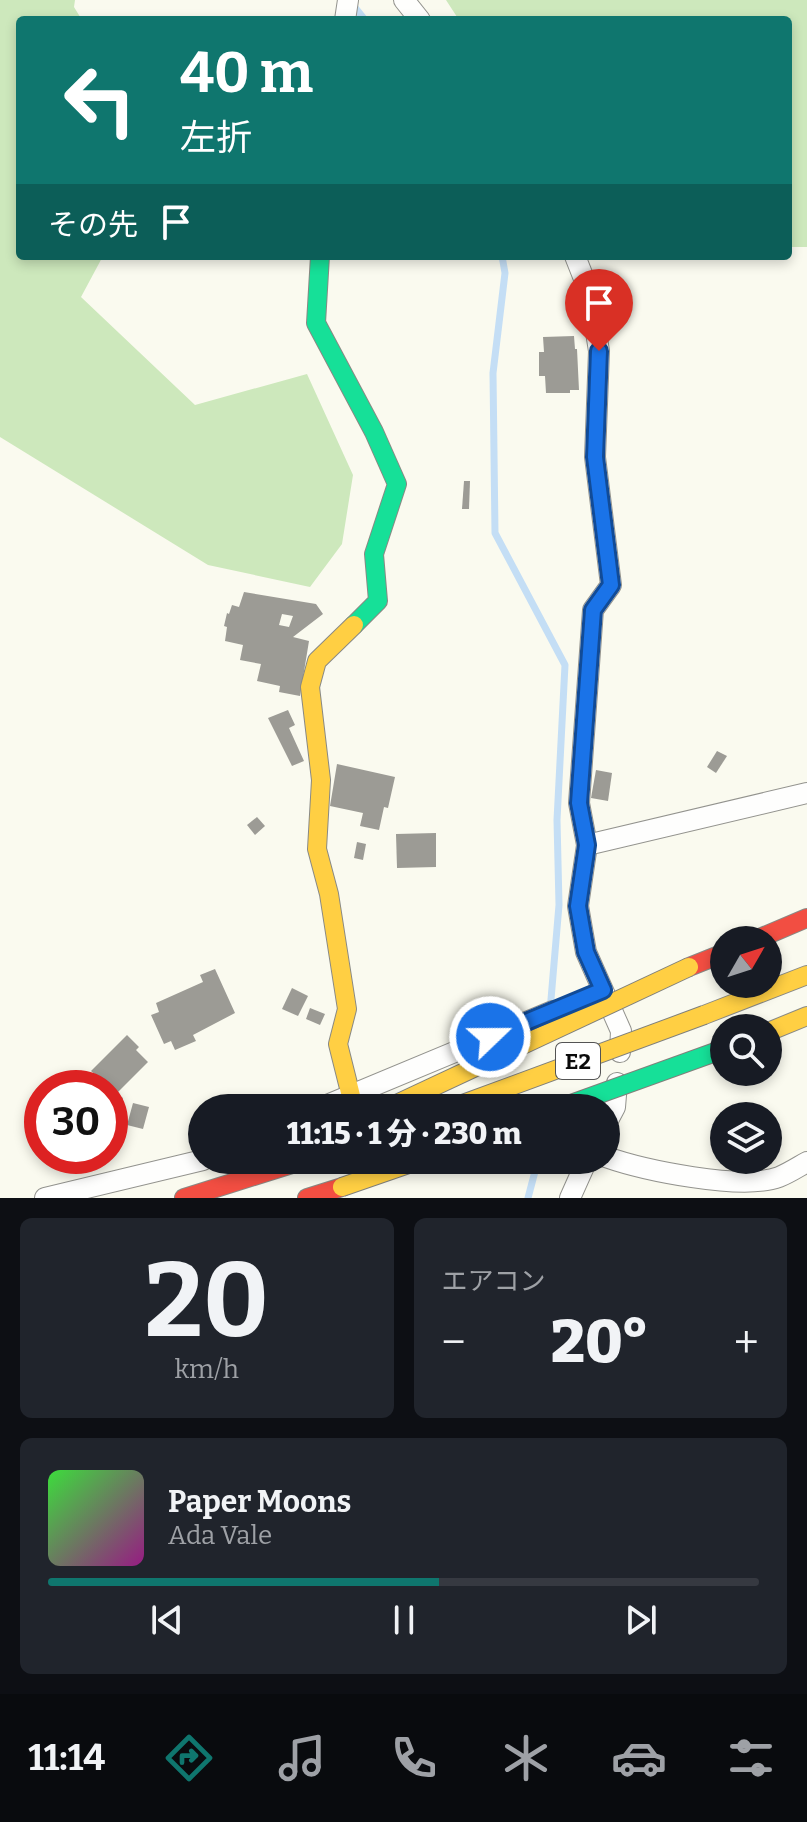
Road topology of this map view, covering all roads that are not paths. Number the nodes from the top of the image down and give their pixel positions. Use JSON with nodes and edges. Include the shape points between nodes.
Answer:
{"nodes":[{"id":1,"x":404,"y":0,"type":"edge"},
{"id":2,"x":417,"y":16,"type":"edge"},
{"id":3,"x":320,"y":260,"type":"edge"},
{"id":4,"x":577,"y":260,"type":"edge"},
{"id":5,"x":807,"y":793,"type":"edge"},
{"id":6,"x":587,"y":845,"type":"junction"},
{"id":7,"x":807,"y":918,"type":"edge"},
{"id":8,"x":782,"y":929,"type":"edge"},
{"id":9,"x":710,"y":959,"type":"edge"},
{"id":10,"x":807,"y":975,"type":"edge"},
{"id":11,"x":603,"y":990,"type":"junction"},
{"id":12,"x":807,"y":1016,"type":"edge"},
{"id":13,"x":782,"y":1026,"type":"edge"},
{"id":14,"x":710,"y":1059,"type":"edge"},
{"id":15,"x":350,"y":1094,"type":"edge"},
{"id":16,"x":370,"y":1094,"type":"edge"},
{"id":17,"x":418,"y":1094,"type":"edge"},
{"id":18,"x":490,"y":1094,"type":"edge"},
{"id":19,"x":598,"y":1094,"type":"edge"},
{"id":20,"x":616,"y":1094,"type":"edge"},
{"id":21,"x":620,"y":1162,"type":"edge"},
{"id":22,"x":807,"y":1162,"type":"edge"},
{"id":23,"x":188,"y":1164,"type":"edge"},
{"id":24,"x":224,"y":1174,"type":"edge"},
{"id":25,"x":260,"y":1174,"type":"edge"},
{"id":26,"x":374,"y":1174,"type":"edge"},
{"id":27,"x":380,"y":1174,"type":"edge"},
{"id":28,"x":581,"y":1174,"type":"edge"},
{"id":29,"x":381,"y":1197,"type":"edge"},
{"id":30,"x":45,"y":1198,"type":"edge"},
{"id":31,"x":164,"y":1198,"type":"edge"},
{"id":32,"x":184,"y":1198,"type":"edge"},
{"id":33,"x":307,"y":1198,"type":"edge"},
{"id":34,"x":570,"y":1198,"type":"edge"}],
"edges":[{"from":1,"to":2,"type":"street"},
{"from":3,"to":15,"type":"main road","via":[[316,323],[397,484],[374,554],[378,601],[317,661],[310,687],[321,780],[317,849],[347,1009],[338,1044]]},
{"from":4,"to":6,"type":"street","via":[[590,294],[599,351],[595,457],[611,585],[593,610],[579,803]]},
{"from":5,"to":6,"type":"street"},
{"from":6,"to":11,"type":"street","via":[[578,906],[586,952]]},
{"from":7,"to":8,"type":"main road"},
{"from":9,"to":17,"type":"main road","bridge":true},
{"from":10,"to":18,"type":"main road","number":"E2","bridge":true},
{"from":11,"to":16,"type":"street"},
{"from":11,"to":20,"type":"street","via":[[621,1031]]},
{"from":12,"to":13,"type":"main road"},
{"from":14,"to":19,"type":"main road","number":"E2","bridge":true},
{"from":21,"to":22,"type":"street","via":[[742,1182],[777,1178]]},
{"from":23,"to":30,"type":"street"},
{"from":24,"to":31,"type":"main road"},
{"from":25,"to":32,"type":"main road"},
{"from":26,"to":29,"type":"street"},
{"from":27,"to":33,"type":"main road","bridge":true},
{"from":28,"to":34,"type":"street"}]}
